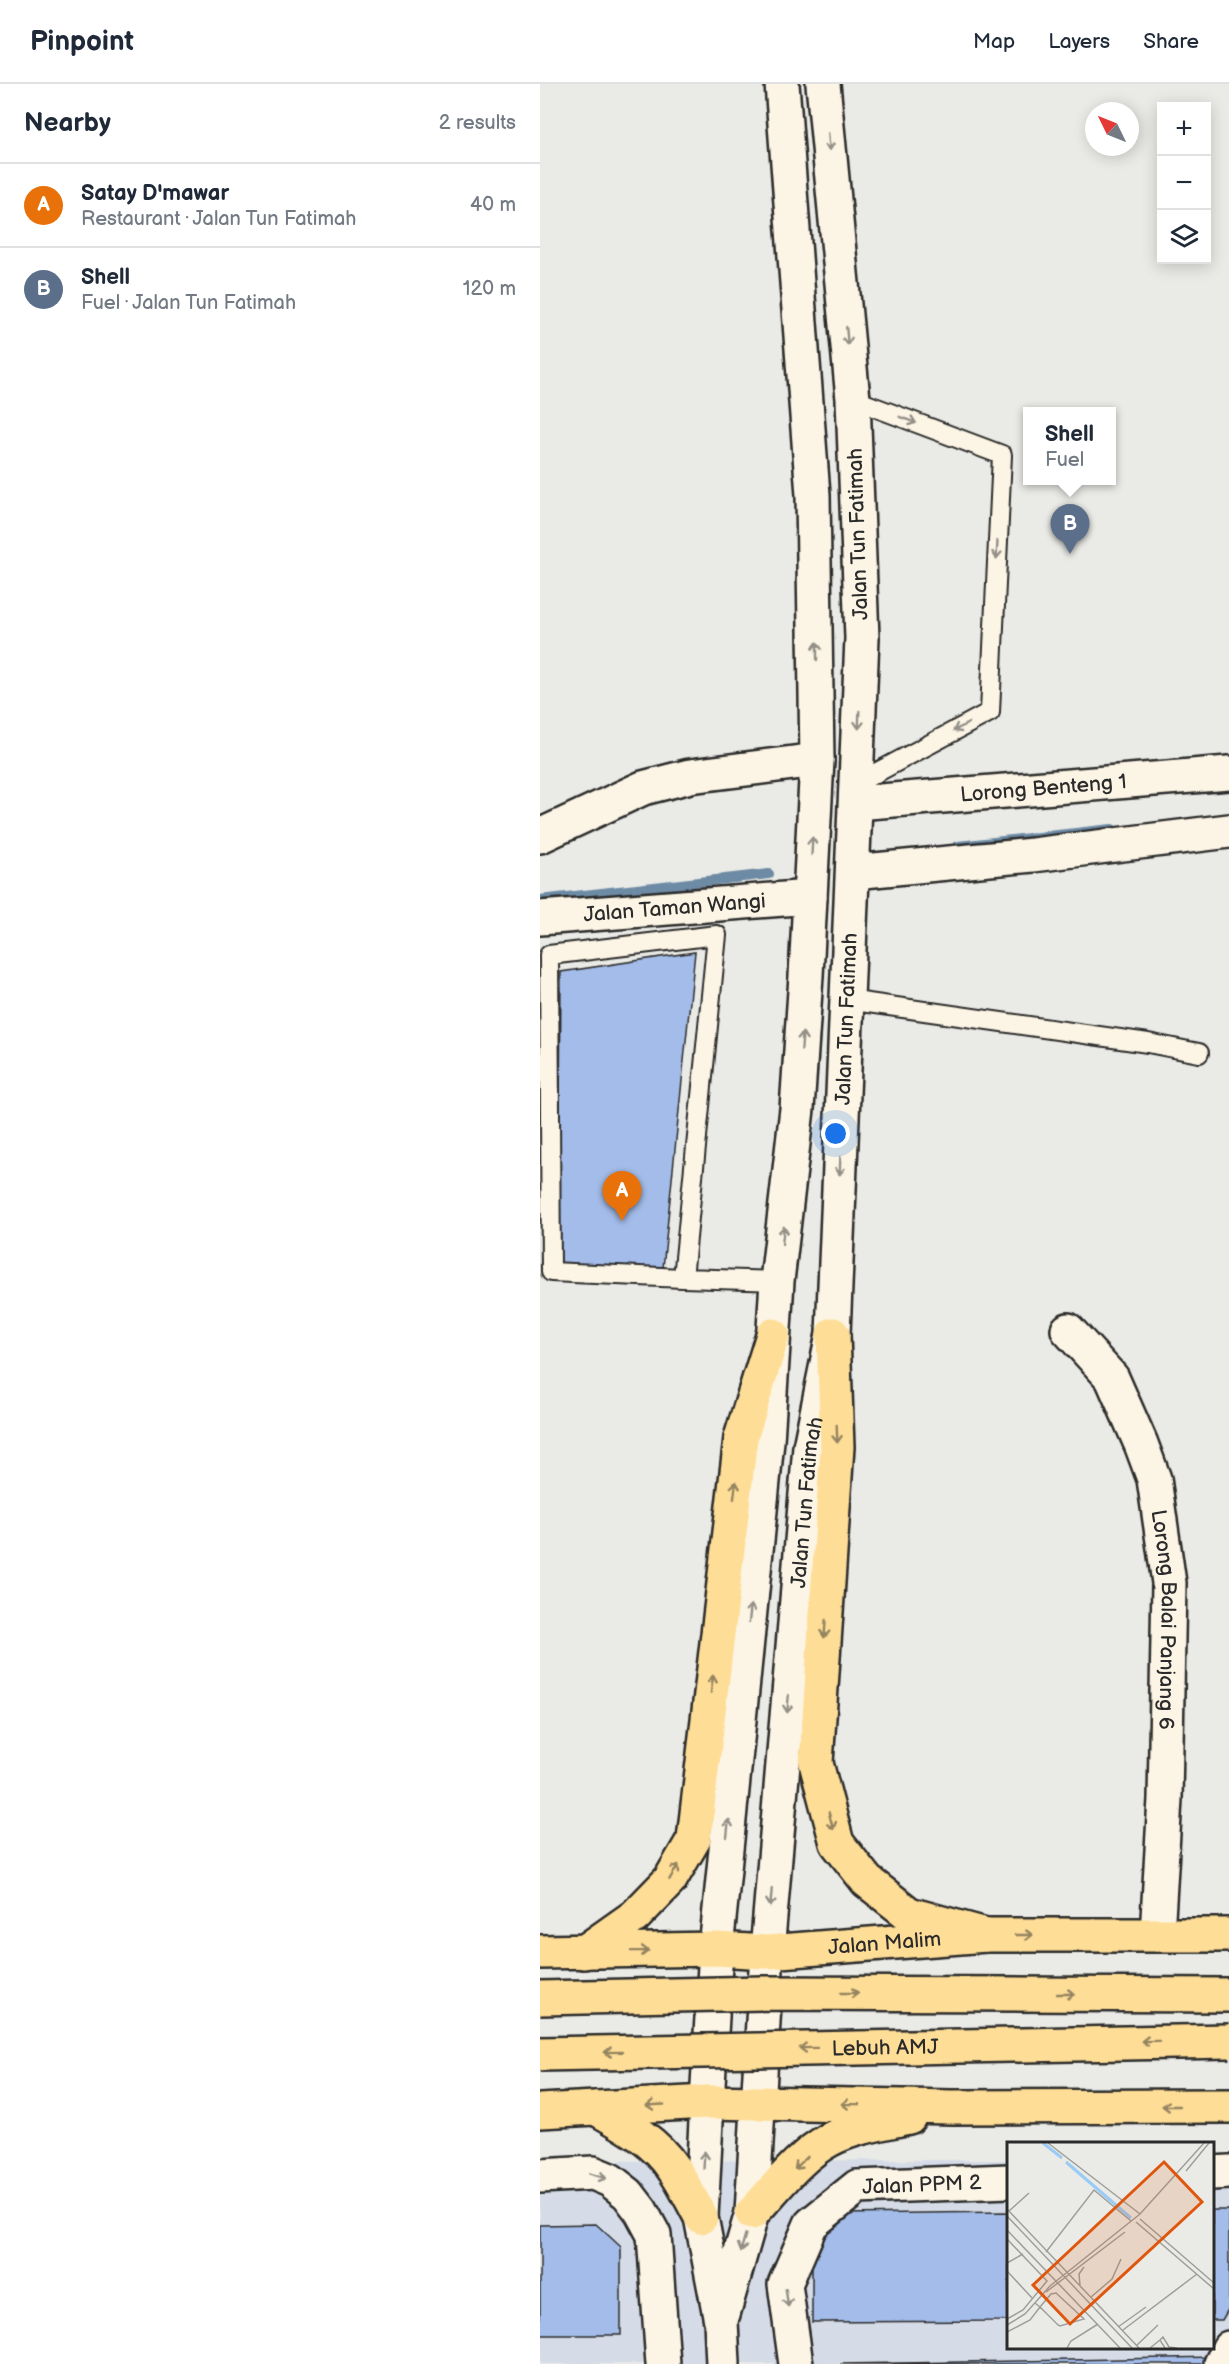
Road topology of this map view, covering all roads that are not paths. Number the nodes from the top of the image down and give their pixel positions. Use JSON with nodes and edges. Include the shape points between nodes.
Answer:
{"nodes":[{"id":1,"x":782,"y":84,"type":"edge"},
{"id":2,"x":823,"y":84,"type":"edge"},
{"id":3,"x":853,"y":399,"type":"junction"},
{"id":4,"x":817,"y":760,"type":"junction"},
{"id":5,"x":1229,"y":773,"type":"edge"},
{"id":6,"x":856,"y":793,"type":"junction"},
{"id":7,"x":1229,"y":831,"type":"edge"},
{"id":8,"x":540,"y":836,"type":"edge"},
{"id":9,"x":853,"y":872,"type":"junction"},
{"id":10,"x":810,"y":897,"type":"junction"},
{"id":11,"x":540,"y":918,"type":"edge"},
{"id":12,"x":848,"y":1000,"type":"junction"},
{"id":13,"x":1199,"y":1053,"type":"dead end"},
{"id":14,"x":683,"y":1278,"type":"junction"},
{"id":15,"x":777,"y":1281,"type":"junction"},
{"id":16,"x":1068,"y":1330,"type":"dead end"},
{"id":17,"x":833,"y":1334,"type":"junction"},
{"id":18,"x":773,"y":1335,"type":"junction"},
{"id":19,"x":986,"y":1935,"type":"junction"},
{"id":20,"x":1157,"y":1935,"type":"junction"},
{"id":21,"x":1229,"y":1935,"type":"edge"},
{"id":22,"x":716,"y":1949,"type":"junction"},
{"id":23,"x":540,"y":1952,"type":"edge"},
{"id":24,"x":584,"y":1952,"type":"junction"},
{"id":25,"x":767,"y":1952,"type":"junction"},
{"id":26,"x":1229,"y":1995,"type":"edge"},
{"id":27,"x":540,"y":1998,"type":"edge"},
{"id":28,"x":1229,"y":2041,"type":"edge"},
{"id":29,"x":540,"y":2054,"type":"edge"},
{"id":30,"x":706,"y":2102,"type":"junction"},
{"id":31,"x":759,"y":2102,"type":"junction"},
{"id":32,"x":1229,"y":2106,"type":"edge"},
{"id":33,"x":952,"y":2107,"type":"junction"},
{"id":34,"x":596,"y":2108,"type":"junction"},
{"id":35,"x":540,"y":2111,"type":"edge"},
{"id":36,"x":1229,"y":2172,"type":"edge"},
{"id":37,"x":1214,"y":2173,"type":"edge"},
{"id":38,"x":540,"y":2176,"type":"edge"},
{"id":39,"x":1007,"y":2181,"type":"edge"},
{"id":40,"x":752,"y":2213,"type":"junction"},
{"id":41,"x":701,"y":2217,"type":"junction"},
{"id":42,"x":721,"y":2321,"type":"junction"},
{"id":43,"x":1229,"y":2348,"type":"edge"},
{"id":44,"x":663,"y":2364,"type":"edge"},
{"id":45,"x":723,"y":2364,"type":"edge"},
{"id":46,"x":796,"y":2364,"type":"edge"},
{"id":47,"x":1221,"y":2364,"type":"edge"}],
"edges":[{"from":4,"to":1,"type":"main road","name":"Jalan Tun Fatimah","one_way":true,"via":[[813,495]]},
{"from":2,"to":3,"type":"main road","name":"Jalan Tun Fatimah","one_way":true},
{"from":3,"to":6,"type":"main road","name":"Jalan Tun Fatimah","one_way":true,"via":[[862,638]]},
{"from":3,"to":6,"type":"lane","one_way":true,"via":[[1002,456],[990,712]]},
{"from":4,"to":8,"type":"main road","via":[[690,776],[643,788]]},
{"from":10,"to":4,"type":"main road","name":"Jalan Tun Fatimah","one_way":true},
{"from":5,"to":6,"type":"main road","name":"Lorong Benteng 1"},
{"from":6,"to":9,"type":"main road","name":"Jalan Tun Fatimah"},
{"from":7,"to":9,"type":"main road"},
{"from":9,"to":12,"type":"main road","name":"Jalan Tun Fatimah"},
{"from":10,"to":11,"type":"main road","name":"Jalan Taman Wangi"},
{"from":15,"to":10,"type":"main road","name":"Jalan Tun Fatimah","one_way":true,"via":[[796,1108]]},
{"from":12,"to":13,"type":"lane"},
{"from":12,"to":17,"type":"main road","name":"Jalan Tun Fatimah","one_way":true},
{"from":14,"to":14,"type":"lane","via":[[717,935],[549,955],[551,1272]]},
{"from":14,"to":15,"type":"lane"},
{"from":15,"to":18,"type":"main road","name":"Jalan Tun Fatimah"},
{"from":16,"to":20,"type":"main road","name":"Lorong Balai Panjang 6","via":[[1112,1378],[1141,1444],[1154,1479],[1166,1560],[1169,1583],[1165,1775]]},
{"from":17,"to":19,"type":"main road","one_way":true,"via":[[837,1447],[816,1763],[837,1843],[867,1881],[909,1914]]},
{"from":17,"to":25,"type":"main road","name":"Jalan Tun Fatimah","one_way":true,"via":[[810,1447]]},
{"from":22,"to":18,"type":"main road","name":"Jalan Tun Fatimah","one_way":true,"via":[[767,1441]]},
{"from":24,"to":18,"type":"main road","one_way":true,"via":[[635,1916],[670,1880],[694,1839],[741,1438]]},
{"from":19,"to":20,"type":"main road","name":"Jalan Malim","one_way":true},
{"from":19,"to":25,"type":"main road","name":"Jalan Malim"},
{"from":20,"to":21,"type":"main road","name":"Jalan Malim"},
{"from":24,"to":22,"type":"main road","name":"Jalan Malim","one_way":true},
{"from":22,"to":25,"type":"main road","name":"Jalan Malim"},
{"from":22,"to":30,"type":"main road","name":"Jalan Tun Fatimah"},
{"from":23,"to":24,"type":"main road","name":"Jalan Malim"},
{"from":25,"to":31,"type":"main road","name":"Jalan Tun Fatimah"},
{"from":27,"to":26,"type":"main road","one_way":true,"bridge":true,"via":[[763,1993]]},
{"from":28,"to":29,"type":"main road","name":"Lebuh AMJ","one_way":true,"bridge":true},
{"from":30,"to":31,"type":"main road"},
{"from":30,"to":34,"type":"main road","one_way":true},
{"from":41,"to":30,"type":"main road","name":"Jalan Tun Fatimah","one_way":true},
{"from":33,"to":31,"type":"main road","one_way":true},
{"from":31,"to":40,"type":"main road","name":"Jalan Tun Fatimah"},
{"from":32,"to":33,"type":"main road","one_way":true},
{"from":33,"to":40,"type":"main road","one_way":true,"via":[[829,2140],[805,2158]]},
{"from":34,"to":35,"type":"main road"},
{"from":34,"to":41,"type":"main road","via":[[658,2149],[674,2168]]},
{"from":36,"to":37,"type":"main road"},
{"from":38,"to":44,"type":"main road","one_way":true,"via":[[593,2173],[628,2194],[641,2211],[654,2235]]},
{"from":39,"to":46,"type":"main road","name":"Jalan PPM 2","one_way":true,"via":[[857,2187],[811,2224],[785,2284]]},
{"from":40,"to":42,"type":"main road","name":"Jalan Tun Fatimah","one_way":true},
{"from":41,"to":42,"type":"main road","name":"Jalan Tun Fatimah"},
{"from":42,"to":45,"type":"main road"},
{"from":43,"to":47,"type":"main road"}]}
